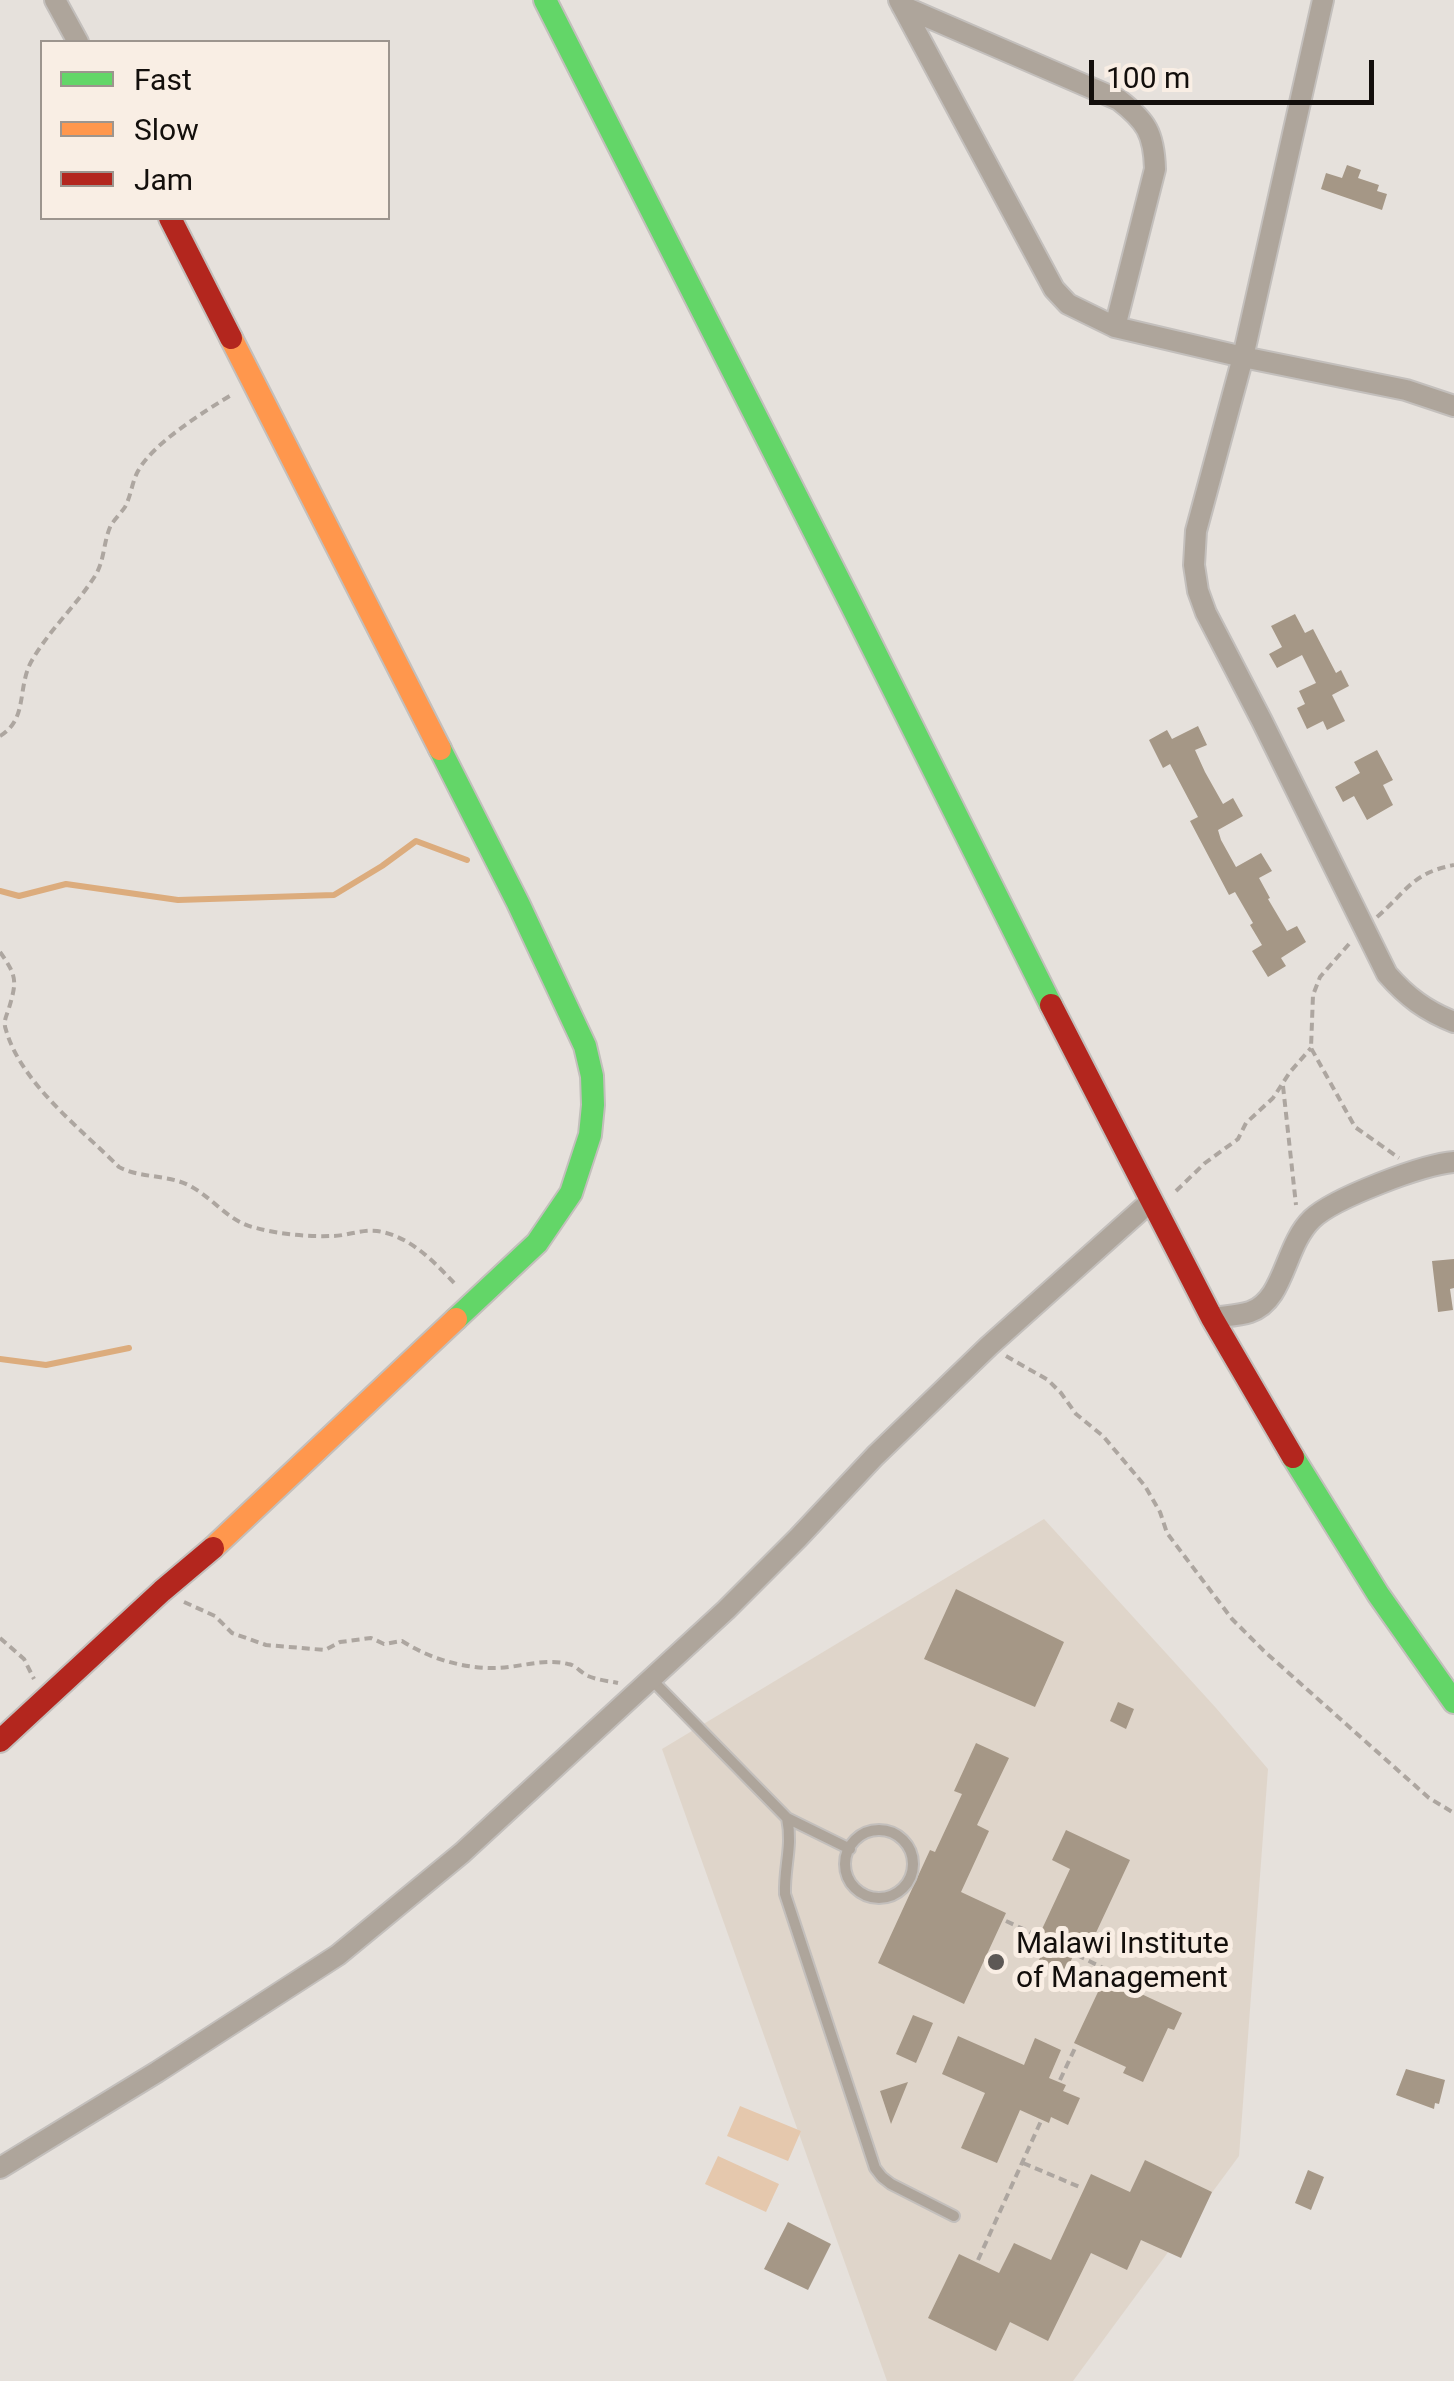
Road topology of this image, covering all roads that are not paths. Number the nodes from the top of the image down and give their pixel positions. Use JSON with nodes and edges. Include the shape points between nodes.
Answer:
{"nodes":[{"id":1,"x":55,"y":0,"type":"edge"},
{"id":2,"x":545,"y":0,"type":"edge"},
{"id":3,"x":1324,"y":0,"type":"edge"},
{"id":4,"x":900,"y":3,"type":"edge"},
{"id":5,"x":77,"y":40,"type":"edge"},
{"id":6,"x":171,"y":220,"type":"edge"},
{"id":7,"x":1114,"y":326,"type":"junction"},
{"id":8,"x":1244,"y":358,"type":"junction"},
{"id":9,"x":1454,"y":406,"type":"edge"},
{"id":10,"x":1454,"y":1022,"type":"edge"},
{"id":11,"x":1454,"y":1162,"type":"edge"},
{"id":12,"x":1153,"y":1207,"type":"junction"},
{"id":13,"x":1212,"y":1318,"type":"junction"},
{"id":14,"x":651,"y":1678,"type":"junction"},
{"id":15,"x":1454,"y":1702,"type":"edge"},
{"id":16,"x":0,"y":1741,"type":"edge"},
{"id":17,"x":786,"y":1818,"type":"junction"},
{"id":18,"x":850,"y":1849,"type":"junction"},
{"id":19,"x":0,"y":2168,"type":"edge"},
{"id":20,"x":954,"y":2216,"type":"dead end"}],
"edges":[{"from":1,"to":5,"type":"street"},
{"from":2,"to":12,"type":"main road"},
{"from":3,"to":8,"type":"street"},
{"from":4,"to":7,"type":"street","via":[[1054,289],[1068,304]]},
{"from":4,"to":7,"type":"street","via":[[1118,100],[1147,125],[1155,169]]},
{"from":6,"to":16,"type":"main road","via":[[585,1046],[592,1076],[590,1135],[572,1193],[538,1243]]},
{"from":7,"to":8,"type":"street"},
{"from":8,"to":9,"type":"street"},
{"from":8,"to":10,"type":"street","via":[[1196,531],[1198,591],[1387,974],[1421,1007]]},
{"from":11,"to":13,"type":"street","via":[[1427,1166],[1333,1205],[1293,1245],[1278,1286],[1261,1308]]},
{"from":12,"to":13,"type":"main road"},
{"from":12,"to":14,"type":"street","via":[[988,1346]]},
{"from":13,"to":15,"type":"main road","via":[[1308,1484]]},
{"from":14,"to":17,"type":"lane"},
{"from":14,"to":19,"type":"street","via":[[462,1852],[338,1955]]},
{"from":17,"to":18,"type":"lane"},
{"from":17,"to":20,"type":"lane","via":[[791,1836],[785,1894],[876,2168],[891,2184]]},
{"from":18,"to":18,"type":"lane","via":[[868,1832],[891,1832],[908,1847],[909,1881],[893,1896],[862,1894],[845,1868]]}]}
